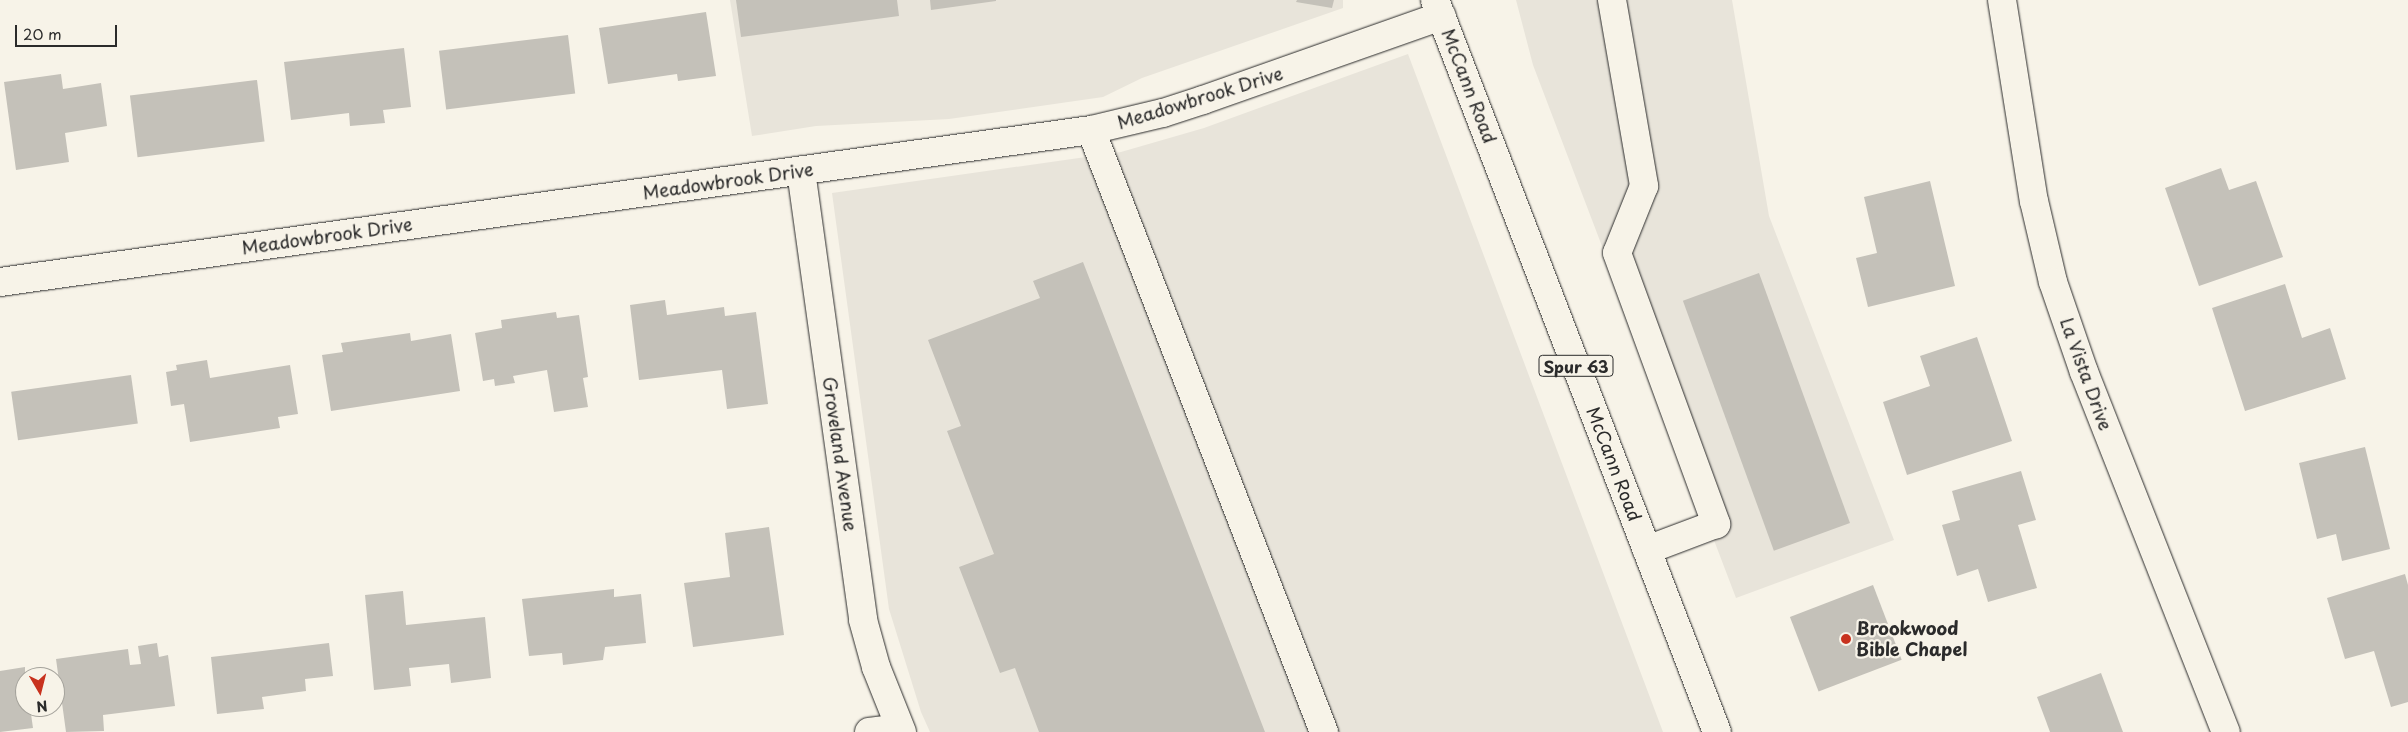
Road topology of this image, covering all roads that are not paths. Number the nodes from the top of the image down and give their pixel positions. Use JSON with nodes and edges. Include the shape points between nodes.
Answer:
{"nodes":[{"id":1,"x":1612,"y":0,"type":"edge"},
{"id":2,"x":2002,"y":0,"type":"edge"},
{"id":3,"x":1439,"y":8,"type":"edge"},
{"id":4,"x":1091,"y":130,"type":"junction"},
{"id":5,"x":801,"y":171,"type":"junction"},
{"id":6,"x":0,"y":282,"type":"edge"},
{"id":7,"x":1647,"y":550,"type":"junction"},
{"id":8,"x":901,"y":730,"type":"edge"},
{"id":9,"x":869,"y":732,"type":"edge"},
{"id":10,"x":1324,"y":732,"type":"edge"},
{"id":11,"x":1717,"y":732,"type":"edge"},
{"id":12,"x":2226,"y":732,"type":"edge"}],
"edges":[{"from":1,"to":7,"type":"street","via":[[1644,186],[1617,253],[1716,524]]},
{"from":2,"to":12,"type":"street","name":"La Vista Drive","via":[[2034,202],[2053,282],[2084,372]]},
{"from":3,"to":4,"type":"street","name":"Meadowbrook Drive","via":[[1203,100]]},
{"from":3,"to":7,"type":"street","name":"McCann Road","number":"Spur 63"},
{"from":4,"to":5,"type":"street","name":"Meadowbrook Drive"},
{"from":4,"to":10,"type":"street"},
{"from":5,"to":6,"type":"street","name":"Meadowbrook Drive"},
{"from":5,"to":8,"type":"street","name":"Groveland Avenue","via":[[863,620],[876,667]]},
{"from":7,"to":11,"type":"street","name":"McCann Road","number":"Spur 63"},
{"from":8,"to":9,"type":"street"}]}
